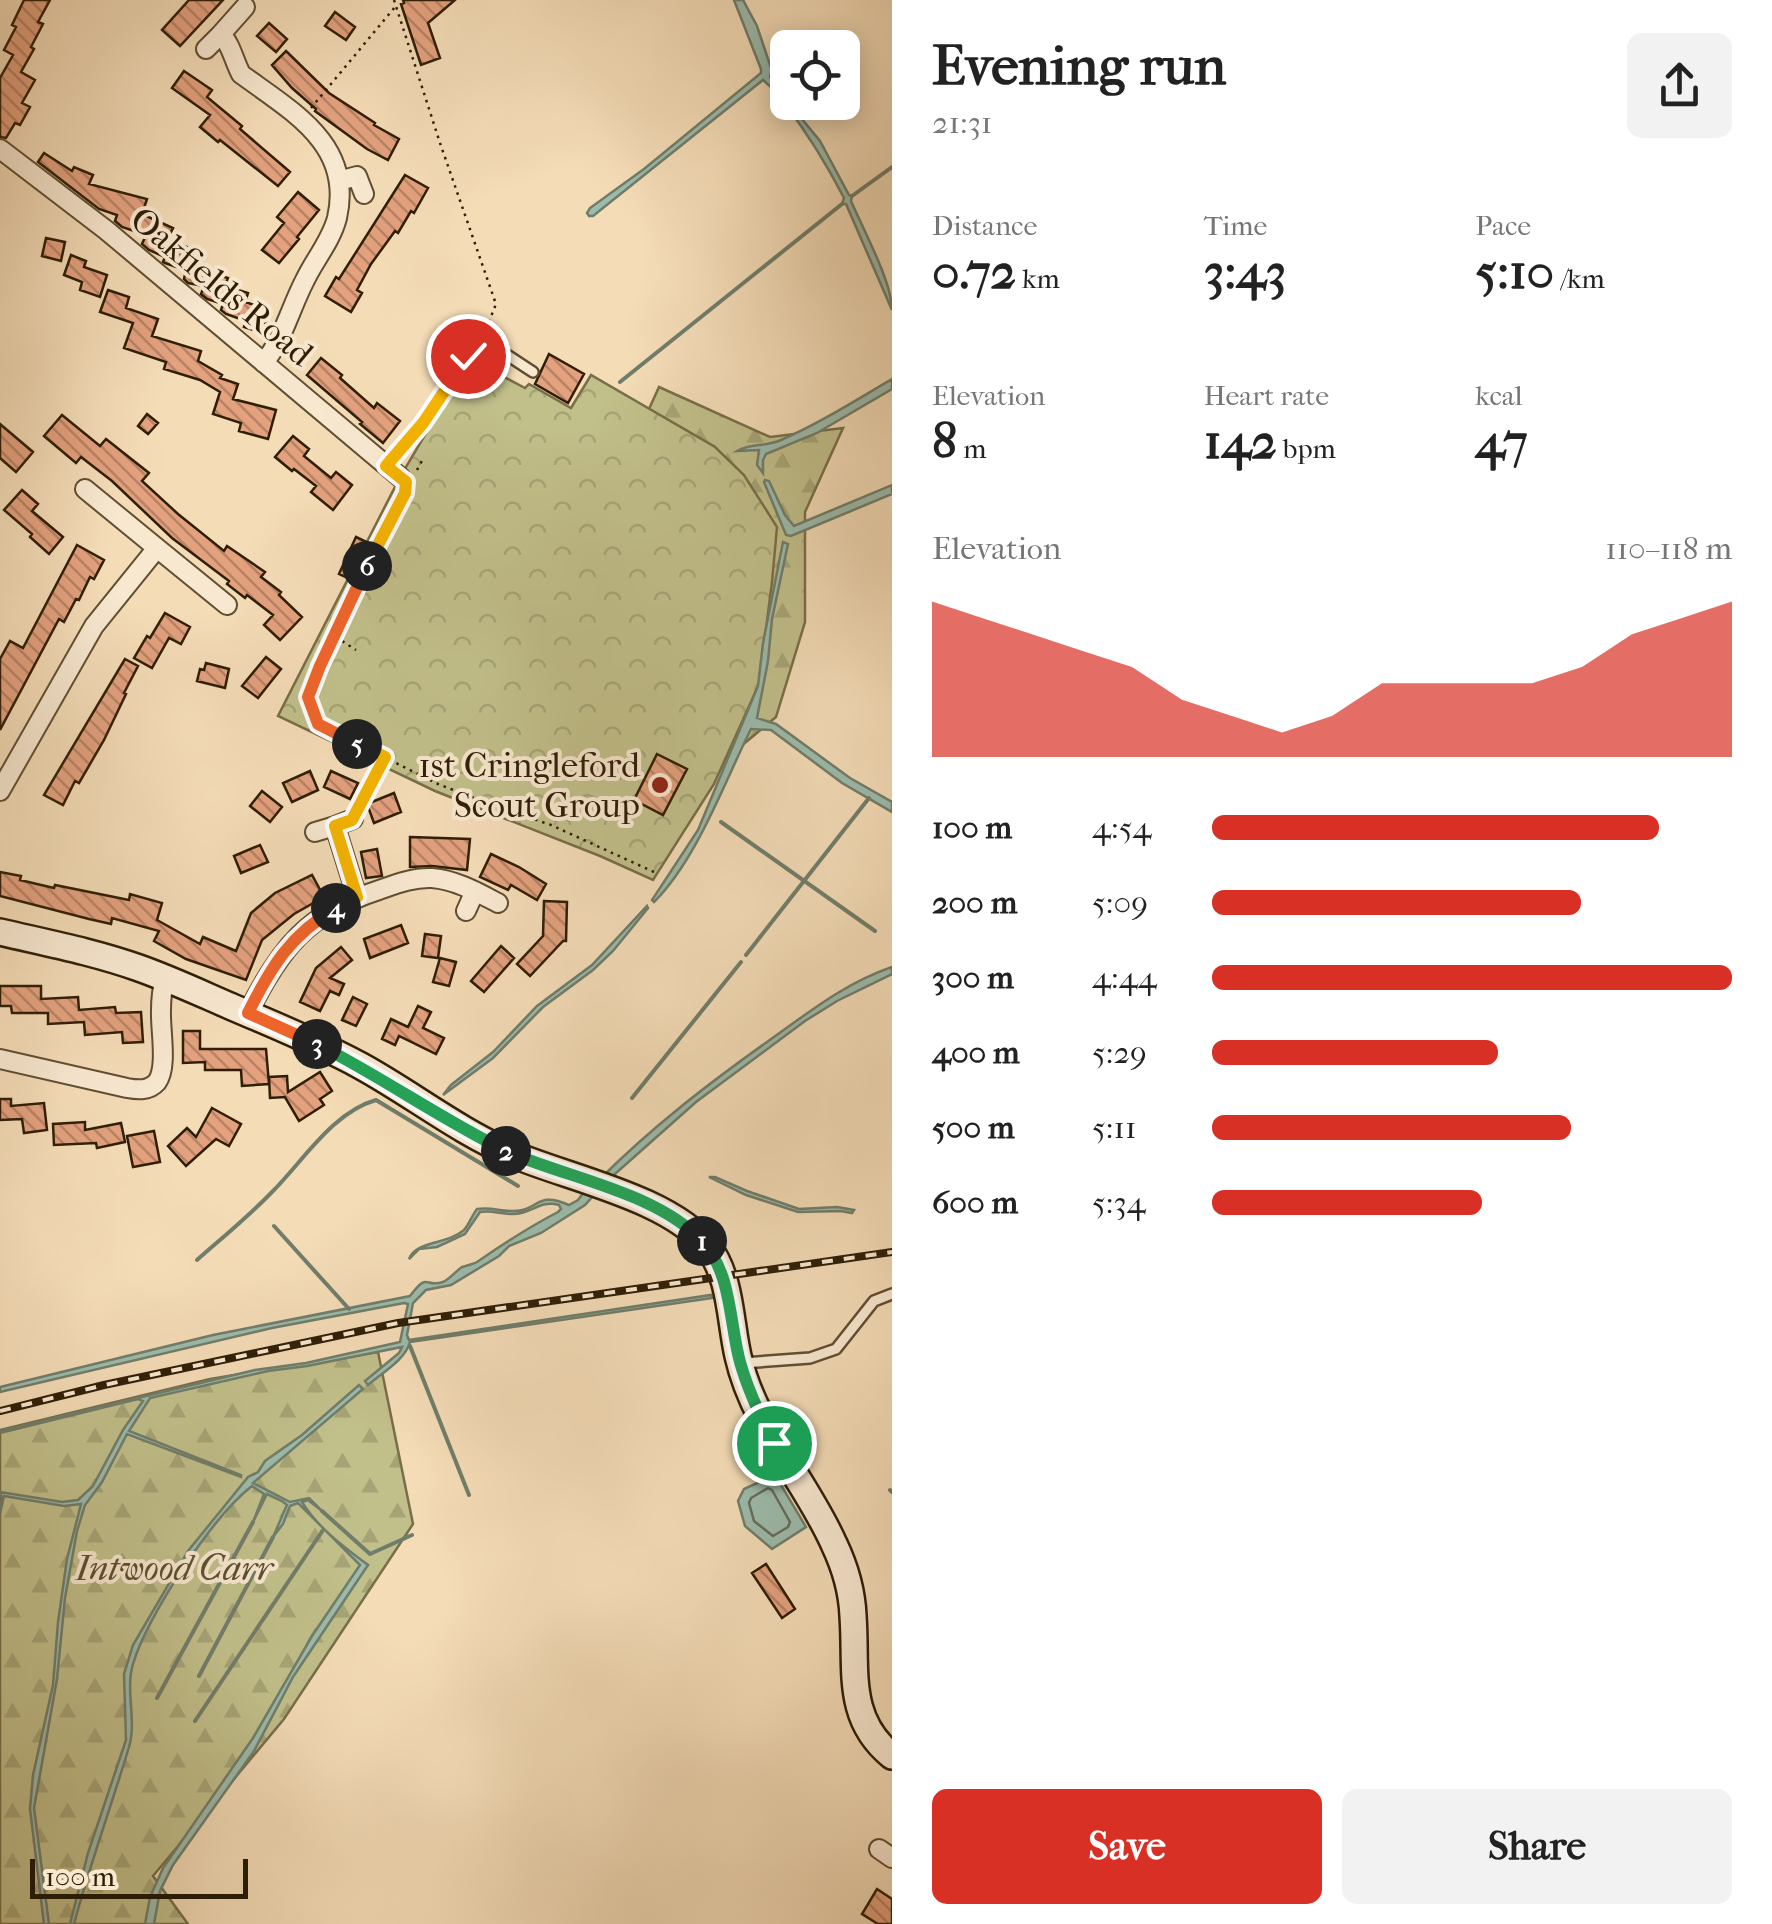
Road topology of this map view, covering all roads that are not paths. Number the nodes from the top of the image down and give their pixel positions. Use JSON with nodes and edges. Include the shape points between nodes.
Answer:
{"nodes":[{"id":1,"x":246,"y":7,"type":"dead end"},
{"id":2,"x":221,"y":34,"type":"junction"},
{"id":3,"x":206,"y":49,"type":"dead end"},
{"id":4,"x":0,"y":149,"type":"edge"},
{"id":5,"x":339,"y":181,"type":"junction"},
{"id":6,"x":364,"y":194,"type":"dead end"},
{"id":7,"x":264,"y":363,"type":"junction"},
{"id":8,"x":533,"y":372,"type":"dead end"},
{"id":9,"x":393,"y":471,"type":"joint"},
{"id":10,"x":85,"y":489,"type":"dead end"},
{"id":11,"x":158,"y":548,"type":"junction"},
{"id":12,"x":227,"y":605,"type":"dead end"},
{"id":13,"x":0,"y":791,"type":"edge"},
{"id":14,"x":315,"y":832,"type":"dead end"},
{"id":15,"x":475,"y":891,"type":"junction"},
{"id":16,"x":357,"y":897,"type":"junction"},
{"id":17,"x":498,"y":902,"type":"dead end"},
{"id":18,"x":466,"y":911,"type":"dead end"},
{"id":19,"x":0,"y":932,"type":"edge"},
{"id":20,"x":166,"y":978,"type":"junction"},
{"id":21,"x":248,"y":1013,"type":"junction"},
{"id":22,"x":0,"y":1059,"type":"edge"},
{"id":23,"x":892,"y":1294,"type":"edge"},
{"id":24,"x":740,"y":1363,"type":"junction"},
{"id":25,"x":892,"y":1756,"type":"edge"}],
"edges":[{"from":1,"to":2,"type":"street"},
{"from":2,"to":3,"type":"street"},
{"from":2,"to":5,"type":"street","via":[[241,74],[329,149]]},
{"from":4,"to":7,"type":"street","name":"Oakfields Road"},
{"from":5,"to":6,"type":"street","via":[[357,176]]},
{"from":5,"to":7,"type":"street","via":[[337,217],[326,244]]},
{"from":7,"to":9,"type":"street","name":"Oakfields Road"},
{"from":8,"to":9,"type":"lane","via":[[504,352],[479,347]]},
{"from":10,"to":11,"type":"street"},
{"from":11,"to":12,"type":"street"},
{"from":11,"to":13,"type":"street","via":[[94,626]]},
{"from":14,"to":16,"type":"street","via":[[344,823]]},
{"from":15,"to":16,"type":"street","via":[[430,878]]},
{"from":15,"to":17,"type":"street"},
{"from":15,"to":18,"type":"street"},
{"from":16,"to":21,"type":"street","via":[[315,920],[289,945]]},
{"from":19,"to":20,"type":"street"},
{"from":20,"to":21,"type":"street"},
{"from":20,"to":22,"type":"street","via":[[160,1006],[163,1065],[153,1086],[127,1088]]},
{"from":21,"to":24,"type":"street","via":[[362,1067],[511,1154],[599,1184],[692,1230],[715,1258]]},
{"from":23,"to":24,"type":"lane","via":[[874,1301],[836,1349],[810,1358]]},
{"from":24,"to":25,"type":"street","via":[[751,1399],[842,1560],[854,1619],[857,1700],[868,1728]]}]}
